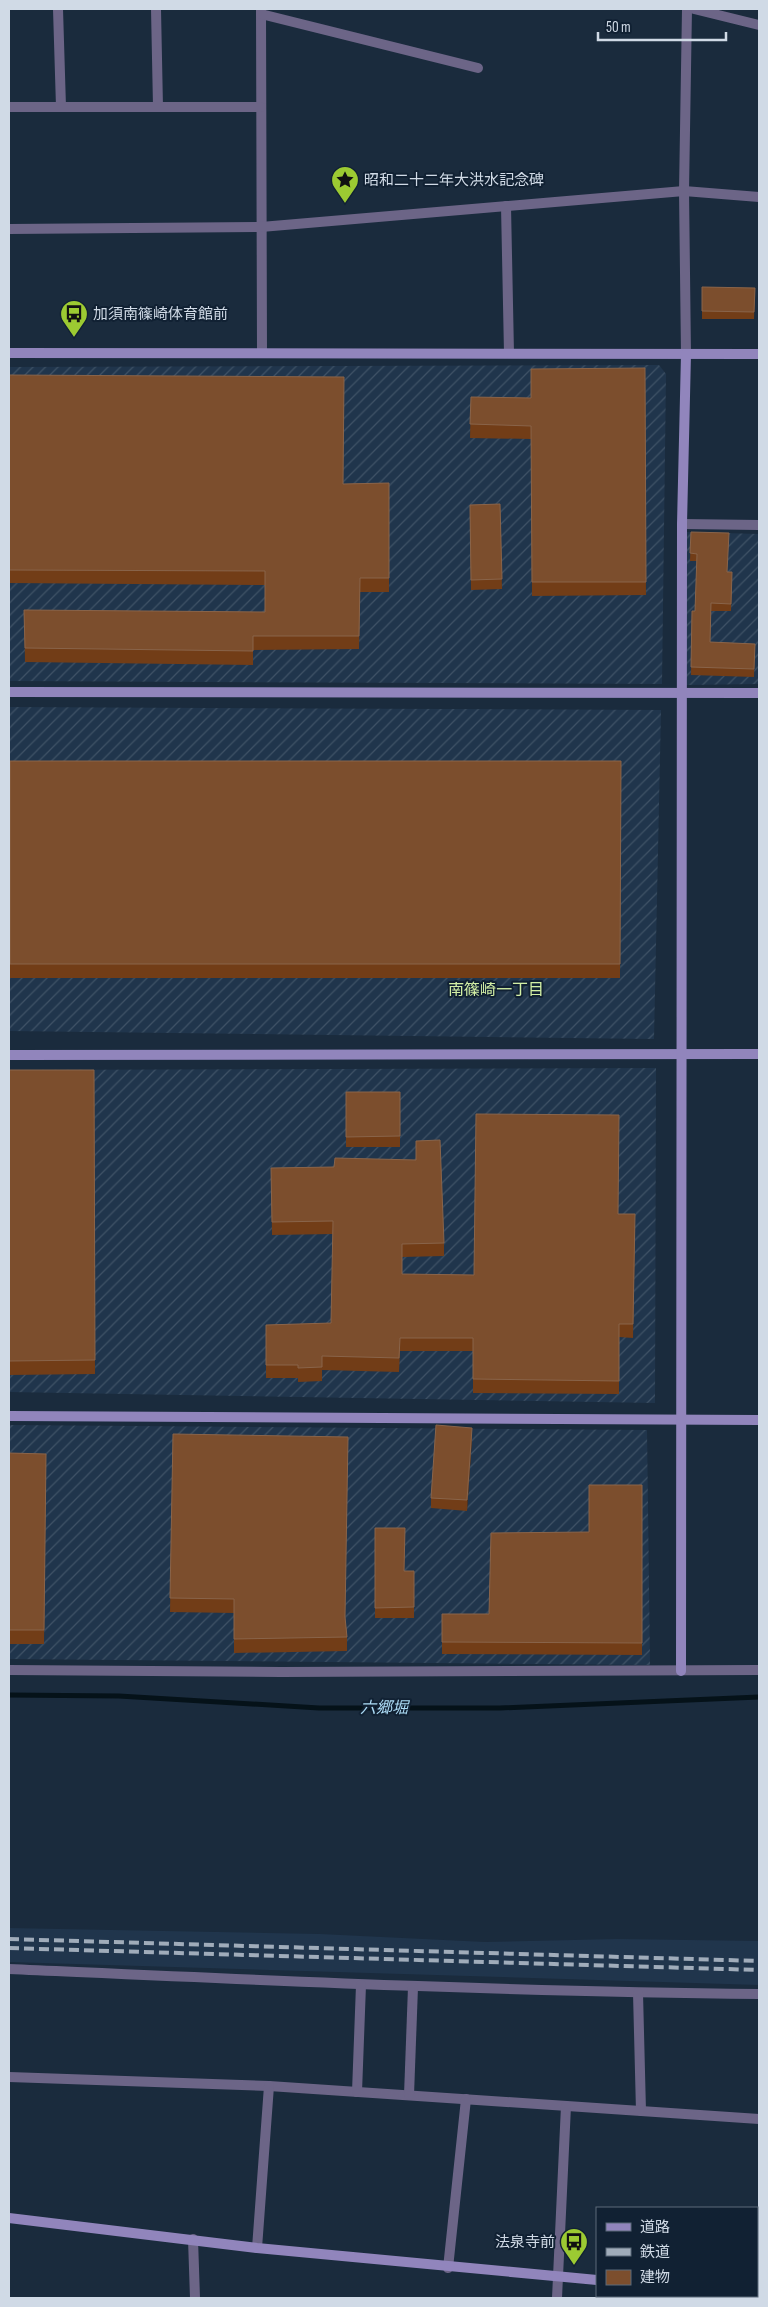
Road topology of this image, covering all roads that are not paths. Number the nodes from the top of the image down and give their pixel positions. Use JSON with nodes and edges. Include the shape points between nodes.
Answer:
{"nodes":[{"id":1,"x":58,"y":9,"type":"edge"},
{"id":2,"x":156,"y":9,"type":"edge"},
{"id":3,"x":687,"y":9,"type":"edge"},
{"id":4,"x":694,"y":9,"type":"edge"},
{"id":5,"x":261,"y":11,"type":"edge"},
{"id":6,"x":759,"y":25,"type":"edge"},
{"id":7,"x":478,"y":68,"type":"dead end"},
{"id":8,"x":9,"y":107,"type":"edge"},
{"id":9,"x":61,"y":107,"type":"junction"},
{"id":10,"x":158,"y":107,"type":"junction"},
{"id":11,"x":261,"y":107,"type":"junction"},
{"id":12,"x":684,"y":191,"type":"junction"},
{"id":13,"x":759,"y":197,"type":"edge"},
{"id":14,"x":506,"y":206,"type":"junction"},
{"id":15,"x":261,"y":227,"type":"junction"},
{"id":16,"x":9,"y":229,"type":"edge"},
{"id":17,"x":9,"y":352,"type":"edge"},
{"id":18,"x":262,"y":352,"type":"junction"},
{"id":19,"x":509,"y":353,"type":"junction"},
{"id":20,"x":686,"y":354,"type":"junction"},
{"id":21,"x":759,"y":354,"type":"edge"},
{"id":22,"x":682,"y":524,"type":"junction"},
{"id":23,"x":759,"y":525,"type":"edge"},
{"id":24,"x":9,"y":692,"type":"edge"},
{"id":25,"x":759,"y":694,"type":"edge"},
{"id":26,"x":682,"y":695,"type":"junction"},
{"id":27,"x":682,"y":1054,"type":"junction"},
{"id":28,"x":759,"y":1054,"type":"edge"},
{"id":29,"x":9,"y":1055,"type":"edge"},
{"id":30,"x":9,"y":1416,"type":"edge"},
{"id":31,"x":682,"y":1420,"type":"junction"},
{"id":32,"x":759,"y":1420,"type":"edge"},
{"id":33,"x":9,"y":1670,"type":"edge"},
{"id":34,"x":759,"y":1670,"type":"edge"},
{"id":35,"x":681,"y":1671,"type":"junction"},
{"id":36,"x":9,"y":1969,"type":"edge"},
{"id":37,"x":361,"y":1985,"type":"junction"},
{"id":38,"x":413,"y":1987,"type":"junction"},
{"id":39,"x":638,"y":1993,"type":"junction"},
{"id":40,"x":759,"y":1994,"type":"edge"},
{"id":41,"x":9,"y":2077,"type":"edge"},
{"id":42,"x":269,"y":2086,"type":"junction"},
{"id":43,"x":357,"y":2092,"type":"junction"},
{"id":44,"x":409,"y":2095,"type":"junction"},
{"id":45,"x":466,"y":2099,"type":"junction"},
{"id":46,"x":566,"y":2106,"type":"junction"},
{"id":47,"x":641,"y":2111,"type":"junction"},
{"id":48,"x":759,"y":2119,"type":"edge"},
{"id":49,"x":9,"y":2218,"type":"edge"},
{"id":50,"x":193,"y":2239,"type":"junction"},
{"id":51,"x":257,"y":2248,"type":"junction"},
{"id":52,"x":448,"y":2268,"type":"junction"},
{"id":53,"x":559,"y":2277,"type":"junction"},
{"id":54,"x":596,"y":2280,"type":"edge"},
{"id":55,"x":195,"y":2298,"type":"edge"},
{"id":56,"x":557,"y":2298,"type":"edge"}],
"edges":[{"from":1,"to":9,"type":"street"},
{"from":2,"to":10,"type":"street"},
{"from":3,"to":12,"type":"street"},
{"from":4,"to":6,"type":"street"},
{"from":5,"to":7,"type":"street"},
{"from":5,"to":11,"type":"street"},
{"from":8,"to":9,"type":"street"},
{"from":9,"to":10,"type":"street"},
{"from":10,"to":11,"type":"street"},
{"from":11,"to":15,"type":"street"},
{"from":12,"to":13,"type":"street"},
{"from":12,"to":14,"type":"street"},
{"from":12,"to":20,"type":"street"},
{"from":14,"to":15,"type":"street"},
{"from":14,"to":19,"type":"street"},
{"from":15,"to":16,"type":"street"},
{"from":15,"to":18,"type":"street"},
{"from":17,"to":18,"type":"street"},
{"from":18,"to":19,"type":"street"},
{"from":19,"to":20,"type":"street"},
{"from":20,"to":21,"type":"street"},
{"from":20,"to":22,"type":"street"},
{"from":22,"to":23,"type":"street"},
{"from":22,"to":26,"type":"street"},
{"from":24,"to":26,"type":"street"},
{"from":25,"to":26,"type":"street"},
{"from":26,"to":27,"type":"street"},
{"from":27,"to":28,"type":"street"},
{"from":27,"to":29,"type":"street"},
{"from":27,"to":31,"type":"street"},
{"from":30,"to":31,"type":"street"},
{"from":31,"to":32,"type":"street"},
{"from":31,"to":35,"type":"street"},
{"from":33,"to":35,"type":"street"},
{"from":34,"to":35,"type":"street"},
{"from":36,"to":37,"type":"street"},
{"from":37,"to":38,"type":"street"},
{"from":37,"to":43,"type":"street"},
{"from":38,"to":39,"type":"street"},
{"from":38,"to":44,"type":"street"},
{"from":39,"to":40,"type":"street"},
{"from":39,"to":47,"type":"street"},
{"from":41,"to":42,"type":"street"},
{"from":42,"to":43,"type":"street"},
{"from":42,"to":51,"type":"street"},
{"from":43,"to":44,"type":"street"},
{"from":44,"to":45,"type":"street"},
{"from":45,"to":46,"type":"street"},
{"from":45,"to":52,"type":"street"},
{"from":46,"to":47,"type":"street"},
{"from":46,"to":53,"type":"street"},
{"from":47,"to":48,"type":"street"},
{"from":49,"to":50,"type":"street"},
{"from":50,"to":51,"type":"street"},
{"from":50,"to":55,"type":"street"},
{"from":51,"to":52,"type":"street"},
{"from":52,"to":53,"type":"street"},
{"from":53,"to":54,"type":"street"},
{"from":53,"to":56,"type":"street"}]}
